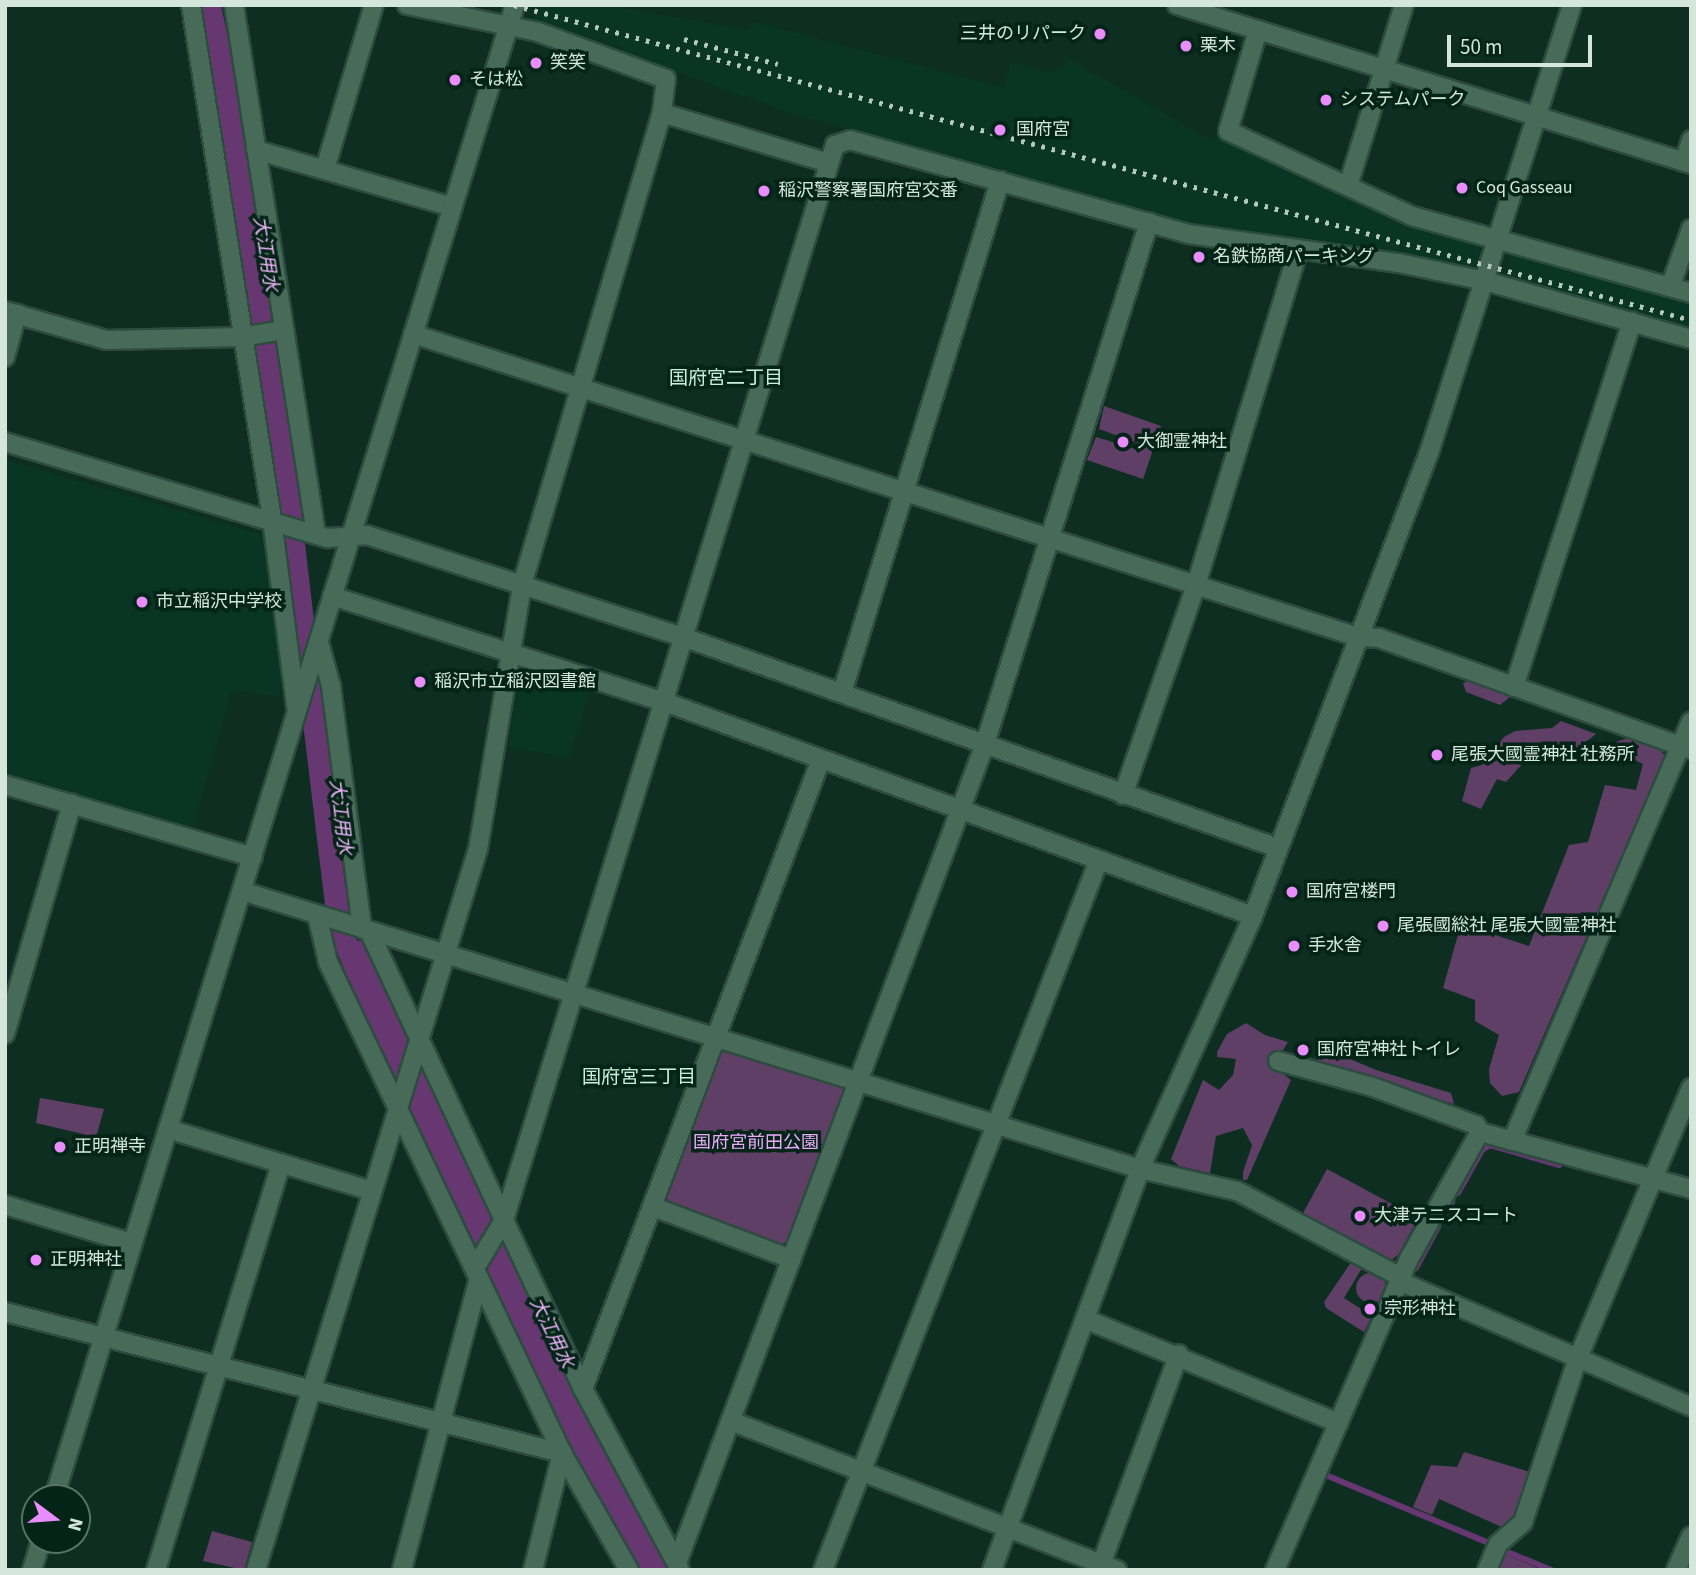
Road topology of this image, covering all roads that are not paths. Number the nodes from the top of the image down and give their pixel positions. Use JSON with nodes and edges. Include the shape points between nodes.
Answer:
{"nodes":[{"id":1,"x":191,"y":5,"type":"edge"},
{"id":2,"x":234,"y":5,"type":"edge"},
{"id":3,"x":374,"y":5,"type":"edge"},
{"id":4,"x":407,"y":5,"type":"edge"},
{"id":5,"x":514,"y":5,"type":"edge"},
{"id":6,"x":1177,"y":5,"type":"edge"},
{"id":7,"x":1404,"y":5,"type":"edge"},
{"id":8,"x":1572,"y":5,"type":"edge"},
{"id":9,"x":508,"y":24,"type":"junction"},
{"id":10,"x":1258,"y":30,"type":"junction"},
{"id":11,"x":1385,"y":69,"type":"junction"},
{"id":12,"x":663,"y":113,"type":"junction"},
{"id":13,"x":1536,"y":117,"type":"junction"},
{"id":14,"x":1691,"y":140,"type":"edge"},
{"id":15,"x":256,"y":150,"type":"junction"},
{"id":16,"x":829,"y":163,"type":"junction"},
{"id":17,"x":1687,"y":163,"type":"edge"},
{"id":18,"x":325,"y":169,"type":"junction"},
{"id":19,"x":1000,"y":181,"type":"junction"},
{"id":20,"x":1348,"y":186,"type":"junction"},
{"id":21,"x":452,"y":207,"type":"junction"},
{"id":22,"x":1149,"y":222,"type":"junction"},
{"id":23,"x":1691,"y":229,"type":"edge"},
{"id":24,"x":1497,"y":239,"type":"junction"},
{"id":25,"x":1299,"y":249,"type":"junction"},
{"id":26,"x":1485,"y":281,"type":"junction"},
{"id":27,"x":1670,"y":287,"type":"junction"},
{"id":28,"x":1691,"y":293,"type":"edge"},
{"id":29,"x":11,"y":312,"type":"edge"},
{"id":30,"x":1632,"y":322,"type":"junction"},
{"id":31,"x":279,"y":331,"type":"junction"},
{"id":32,"x":413,"y":334,"type":"junction"},
{"id":33,"x":244,"y":337,"type":"junction"},
{"id":34,"x":1691,"y":339,"type":"edge"},
{"id":35,"x":5,"y":357,"type":"edge"},
{"id":36,"x":580,"y":388,"type":"junction"},
{"id":37,"x":744,"y":440,"type":"junction"},
{"id":38,"x":5,"y":442,"type":"edge"},
{"id":39,"x":904,"y":491,"type":"junction"},
{"id":40,"x":273,"y":519,"type":"junction"},
{"id":41,"x":310,"y":532,"type":"junction"},
{"id":42,"x":350,"y":537,"type":"junction"},
{"id":43,"x":1050,"y":538,"type":"junction"},
{"id":44,"x":522,"y":585,"type":"junction"},
{"id":45,"x":1196,"y":585,"type":"junction"},
{"id":46,"x":332,"y":596,"type":"junction"},
{"id":47,"x":683,"y":636,"type":"junction"},
{"id":48,"x":1358,"y":637,"type":"junction"},
{"id":49,"x":319,"y":641,"type":"junction"},
{"id":50,"x":513,"y":653,"type":"junction"},
{"id":51,"x":1514,"y":687,"type":"junction"},
{"id":52,"x":842,"y":693,"type":"junction"},
{"id":53,"x":662,"y":701,"type":"junction"},
{"id":54,"x":298,"y":709,"type":"junction"},
{"id":55,"x":1691,"y":722,"type":"edge"},
{"id":56,"x":985,"y":744,"type":"junction"},
{"id":57,"x":1686,"y":748,"type":"edge"},
{"id":58,"x":821,"y":759,"type":"junction"},
{"id":59,"x":5,"y":785,"type":"edge"},
{"id":60,"x":1123,"y":795,"type":"junction"},
{"id":61,"x":72,"y":804,"type":"junction"},
{"id":62,"x":961,"y":809,"type":"junction"},
{"id":63,"x":1278,"y":848,"type":"junction"},
{"id":64,"x":253,"y":857,"type":"junction"},
{"id":65,"x":1099,"y":860,"type":"junction"},
{"id":66,"x":242,"y":891,"type":"junction"},
{"id":67,"x":320,"y":916,"type":"junction"},
{"id":68,"x":1253,"y":916,"type":"junction"},
{"id":69,"x":362,"y":929,"type":"junction"},
{"id":70,"x":445,"y":955,"type":"junction"},
{"id":71,"x":573,"y":995,"type":"junction"},
{"id":72,"x":5,"y":1034,"type":"edge"},
{"id":73,"x":715,"y":1039,"type":"junction"},
{"id":74,"x":417,"y":1045,"type":"junction"},
{"id":75,"x":1278,"y":1061,"type":"dead end"},
{"id":76,"x":858,"y":1083,"type":"junction"},
{"id":77,"x":1691,"y":1088,"type":"edge"},
{"id":78,"x":400,"y":1100,"type":"junction"},
{"id":79,"x":994,"y":1125,"type":"junction"},
{"id":80,"x":168,"y":1129,"type":"junction"},
{"id":81,"x":1480,"y":1132,"type":"junction"},
{"id":82,"x":1512,"y":1141,"type":"junction"},
{"id":83,"x":281,"y":1164,"type":"junction"},
{"id":84,"x":1140,"y":1169,"type":"junction"},
{"id":85,"x":1652,"y":1179,"type":"junction"},
{"id":86,"x":1691,"y":1189,"type":"edge"},
{"id":87,"x":372,"y":1191,"type":"junction"},
{"id":88,"x":5,"y":1205,"type":"edge"},
{"id":89,"x":654,"y":1207,"type":"junction"},
{"id":90,"x":503,"y":1223,"type":"junction"},
{"id":91,"x":132,"y":1243,"type":"junction"},
{"id":92,"x":791,"y":1259,"type":"junction"},
{"id":93,"x":478,"y":1269,"type":"junction"},
{"id":94,"x":1400,"y":1279,"type":"junction"},
{"id":95,"x":5,"y":1312,"type":"edge"},
{"id":96,"x":1084,"y":1319,"type":"junction"},
{"id":97,"x":103,"y":1339,"type":"junction"},
{"id":98,"x":1179,"y":1354,"type":"junction"},
{"id":99,"x":1578,"y":1358,"type":"junction"},
{"id":100,"x":219,"y":1366,"type":"junction"},
{"id":101,"x":311,"y":1389,"type":"junction"},
{"id":102,"x":583,"y":1389,"type":"junction"},
{"id":103,"x":1691,"y":1407,"type":"edge"},
{"id":104,"x":730,"y":1421,"type":"junction"},
{"id":105,"x":441,"y":1422,"type":"junction"},
{"id":106,"x":1338,"y":1423,"type":"junction"},
{"id":107,"x":562,"y":1453,"type":"junction"},
{"id":108,"x":861,"y":1471,"type":"junction"},
{"id":109,"x":58,"y":1484,"type":"edge"},
{"id":110,"x":1008,"y":1527,"type":"junction"},
{"id":111,"x":1691,"y":1536,"type":"edge"},
{"id":112,"x":679,"y":1566,"type":"edge"},
{"id":113,"x":1106,"y":1568,"type":"edge"},
{"id":114,"x":156,"y":1570,"type":"edge"},
{"id":115,"x":257,"y":1570,"type":"edge"},
{"id":116,"x":402,"y":1570,"type":"edge"},
{"id":117,"x":533,"y":1570,"type":"edge"},
{"id":118,"x":629,"y":1570,"type":"edge"},
{"id":119,"x":822,"y":1570,"type":"edge"},
{"id":120,"x":992,"y":1570,"type":"edge"},
{"id":121,"x":1275,"y":1570,"type":"edge"},
{"id":122,"x":1487,"y":1570,"type":"edge"},
{"id":123,"x":1676,"y":1570,"type":"edge"}],
"edges":[{"from":1,"to":33,"type":"street"},
{"from":2,"to":15,"type":"street"},
{"from":3,"to":18,"type":"street"},
{"from":4,"to":9,"type":"street"},
{"from":5,"to":9,"type":"street"},
{"from":6,"to":10,"type":"street"},
{"from":7,"to":11,"type":"street"},
{"from":8,"to":13,"type":"street"},
{"from":9,"to":12,"type":"street","via":[[666,79]]},
{"from":9,"to":21,"type":"street"},
{"from":10,"to":11,"type":"street"},
{"from":10,"to":20,"type":"street","via":[[1228,131]]},
{"from":11,"to":13,"type":"street"},
{"from":11,"to":20,"type":"street"},
{"from":12,"to":16,"type":"street"},
{"from":12,"to":36,"type":"street"},
{"from":13,"to":17,"type":"street"},
{"from":13,"to":24,"type":"street"},
{"from":14,"to":17,"type":"street"},
{"from":15,"to":18,"type":"street"},
{"from":15,"to":31,"type":"street"},
{"from":16,"to":19,"type":"street","via":[[835,145],[850,140]]},
{"from":16,"to":37,"type":"street"},
{"from":18,"to":21,"type":"street"},
{"from":19,"to":22,"type":"street"},
{"from":19,"to":39,"type":"street"},
{"from":20,"to":24,"type":"street","via":[[1412,216]]},
{"from":21,"to":32,"type":"street"},
{"from":22,"to":25,"type":"street","via":[[1189,234]]},
{"from":22,"to":43,"type":"street"},
{"from":23,"to":27,"type":"street"},
{"from":24,"to":26,"type":"street"},
{"from":24,"to":27,"type":"street"},
{"from":25,"to":26,"type":"street"},
{"from":25,"to":45,"type":"street"},
{"from":26,"to":30,"type":"street"},
{"from":26,"to":48,"type":"street","via":[[1429,453]]},
{"from":27,"to":28,"type":"street"},
{"from":29,"to":33,"type":"street","via":[[106,340]]},
{"from":29,"to":35,"type":"street"},
{"from":30,"to":34,"type":"street"},
{"from":30,"to":51,"type":"street"},
{"from":31,"to":33,"type":"street"},
{"from":31,"to":41,"type":"street"},
{"from":32,"to":36,"type":"street"},
{"from":32,"to":42,"type":"street"},
{"from":33,"to":40,"type":"street"},
{"from":36,"to":37,"type":"street"},
{"from":36,"to":44,"type":"street"},
{"from":37,"to":39,"type":"street"},
{"from":37,"to":47,"type":"street"},
{"from":38,"to":40,"type":"street"},
{"from":39,"to":43,"type":"street"},
{"from":39,"to":52,"type":"street"},
{"from":40,"to":41,"type":"street"},
{"from":40,"to":54,"type":"street"},
{"from":41,"to":42,"type":"street"},
{"from":42,"to":44,"type":"street","via":[[367,535]]},
{"from":42,"to":46,"type":"street"},
{"from":43,"to":45,"type":"street"},
{"from":43,"to":56,"type":"street"},
{"from":44,"to":47,"type":"street"},
{"from":44,"to":50,"type":"street"},
{"from":45,"to":48,"type":"street"},
{"from":45,"to":60,"type":"street"},
{"from":46,"to":49,"type":"street"},
{"from":46,"to":50,"type":"street"},
{"from":47,"to":52,"type":"street"},
{"from":47,"to":53,"type":"street"},
{"from":48,"to":51,"type":"street","via":[[1378,638]]},
{"from":48,"to":63,"type":"street"},
{"from":49,"to":54,"type":"street"},
{"from":49,"to":69,"type":"street","via":[[331,686]]},
{"from":50,"to":53,"type":"street"},
{"from":50,"to":70,"type":"street","via":[[478,849]]},
{"from":51,"to":57,"type":"street"},
{"from":52,"to":56,"type":"street"},
{"from":53,"to":58,"type":"street"},
{"from":53,"to":71,"type":"street"},
{"from":54,"to":64,"type":"street"},
{"from":55,"to":57,"type":"street"},
{"from":56,"to":60,"type":"street"},
{"from":56,"to":62,"type":"street"},
{"from":57,"to":82,"type":"street"},
{"from":58,"to":62,"type":"street"},
{"from":58,"to":73,"type":"street"},
{"from":59,"to":61,"type":"street"},
{"from":60,"to":63,"type":"street"},
{"from":61,"to":64,"type":"street"},
{"from":61,"to":72,"type":"street"},
{"from":62,"to":65,"type":"street"},
{"from":62,"to":76,"type":"street"},
{"from":63,"to":68,"type":"street"},
{"from":64,"to":66,"type":"street"},
{"from":65,"to":68,"type":"street"},
{"from":65,"to":79,"type":"street"},
{"from":66,"to":67,"type":"street"},
{"from":66,"to":80,"type":"street"},
{"from":67,"to":69,"type":"street"},
{"from":67,"to":78,"type":"street","via":[[328,962]]},
{"from":68,"to":84,"type":"street"},
{"from":69,"to":70,"type":"street"},
{"from":69,"to":74,"type":"street"},
{"from":70,"to":71,"type":"street"},
{"from":70,"to":74,"type":"street"},
{"from":71,"to":73,"type":"street"},
{"from":71,"to":90,"type":"street"},
{"from":73,"to":76,"type":"street"},
{"from":73,"to":89,"type":"street"},
{"from":74,"to":78,"type":"street"},
{"from":74,"to":90,"type":"street"},
{"from":75,"to":81,"type":"street","via":[[1373,1087],[1476,1125]]},
{"from":76,"to":79,"type":"street"},
{"from":76,"to":92,"type":"street"},
{"from":77,"to":85,"type":"street"},
{"from":78,"to":87,"type":"street"},
{"from":78,"to":93,"type":"street"},
{"from":79,"to":84,"type":"street"},
{"from":79,"to":108,"type":"street"},
{"from":80,"to":83,"type":"street"},
{"from":80,"to":91,"type":"street"},
{"from":81,"to":82,"type":"street"},
{"from":81,"to":94,"type":"street"},
{"from":82,"to":85,"type":"street"},
{"from":83,"to":87,"type":"street"},
{"from":83,"to":100,"type":"street"},
{"from":84,"to":94,"type":"street","via":[[1237,1191]]},
{"from":84,"to":96,"type":"street"},
{"from":85,"to":86,"type":"street"},
{"from":85,"to":99,"type":"street"},
{"from":87,"to":101,"type":"street"},
{"from":88,"to":91,"type":"street"},
{"from":89,"to":92,"type":"street"},
{"from":89,"to":102,"type":"street"},
{"from":90,"to":93,"type":"street"},
{"from":90,"to":102,"type":"street"},
{"from":91,"to":97,"type":"street"},
{"from":92,"to":104,"type":"street"},
{"from":93,"to":105,"type":"street"},
{"from":93,"to":107,"type":"street"},
{"from":94,"to":99,"type":"street"},
{"from":94,"to":106,"type":"street"},
{"from":95,"to":97,"type":"street"},
{"from":96,"to":98,"type":"street"},
{"from":96,"to":110,"type":"street"},
{"from":97,"to":100,"type":"street"},
{"from":97,"to":109,"type":"street"},
{"from":98,"to":106,"type":"street"},
{"from":98,"to":113,"type":"street"},
{"from":99,"to":103,"type":"street"},
{"from":99,"to":122,"type":"street","via":[[1523,1522],[1498,1544]]},
{"from":100,"to":101,"type":"street"},
{"from":100,"to":114,"type":"street"},
{"from":101,"to":105,"type":"street"},
{"from":101,"to":115,"type":"street"},
{"from":102,"to":112,"type":"street"},
{"from":104,"to":108,"type":"street"},
{"from":104,"to":112,"type":"street"},
{"from":105,"to":107,"type":"street"},
{"from":105,"to":116,"type":"street"},
{"from":106,"to":121,"type":"street"},
{"from":107,"to":117,"type":"street"},
{"from":107,"to":118,"type":"street"},
{"from":108,"to":110,"type":"street"},
{"from":108,"to":119,"type":"street"},
{"from":110,"to":113,"type":"street"},
{"from":110,"to":120,"type":"street"},
{"from":111,"to":123,"type":"street"}]}
